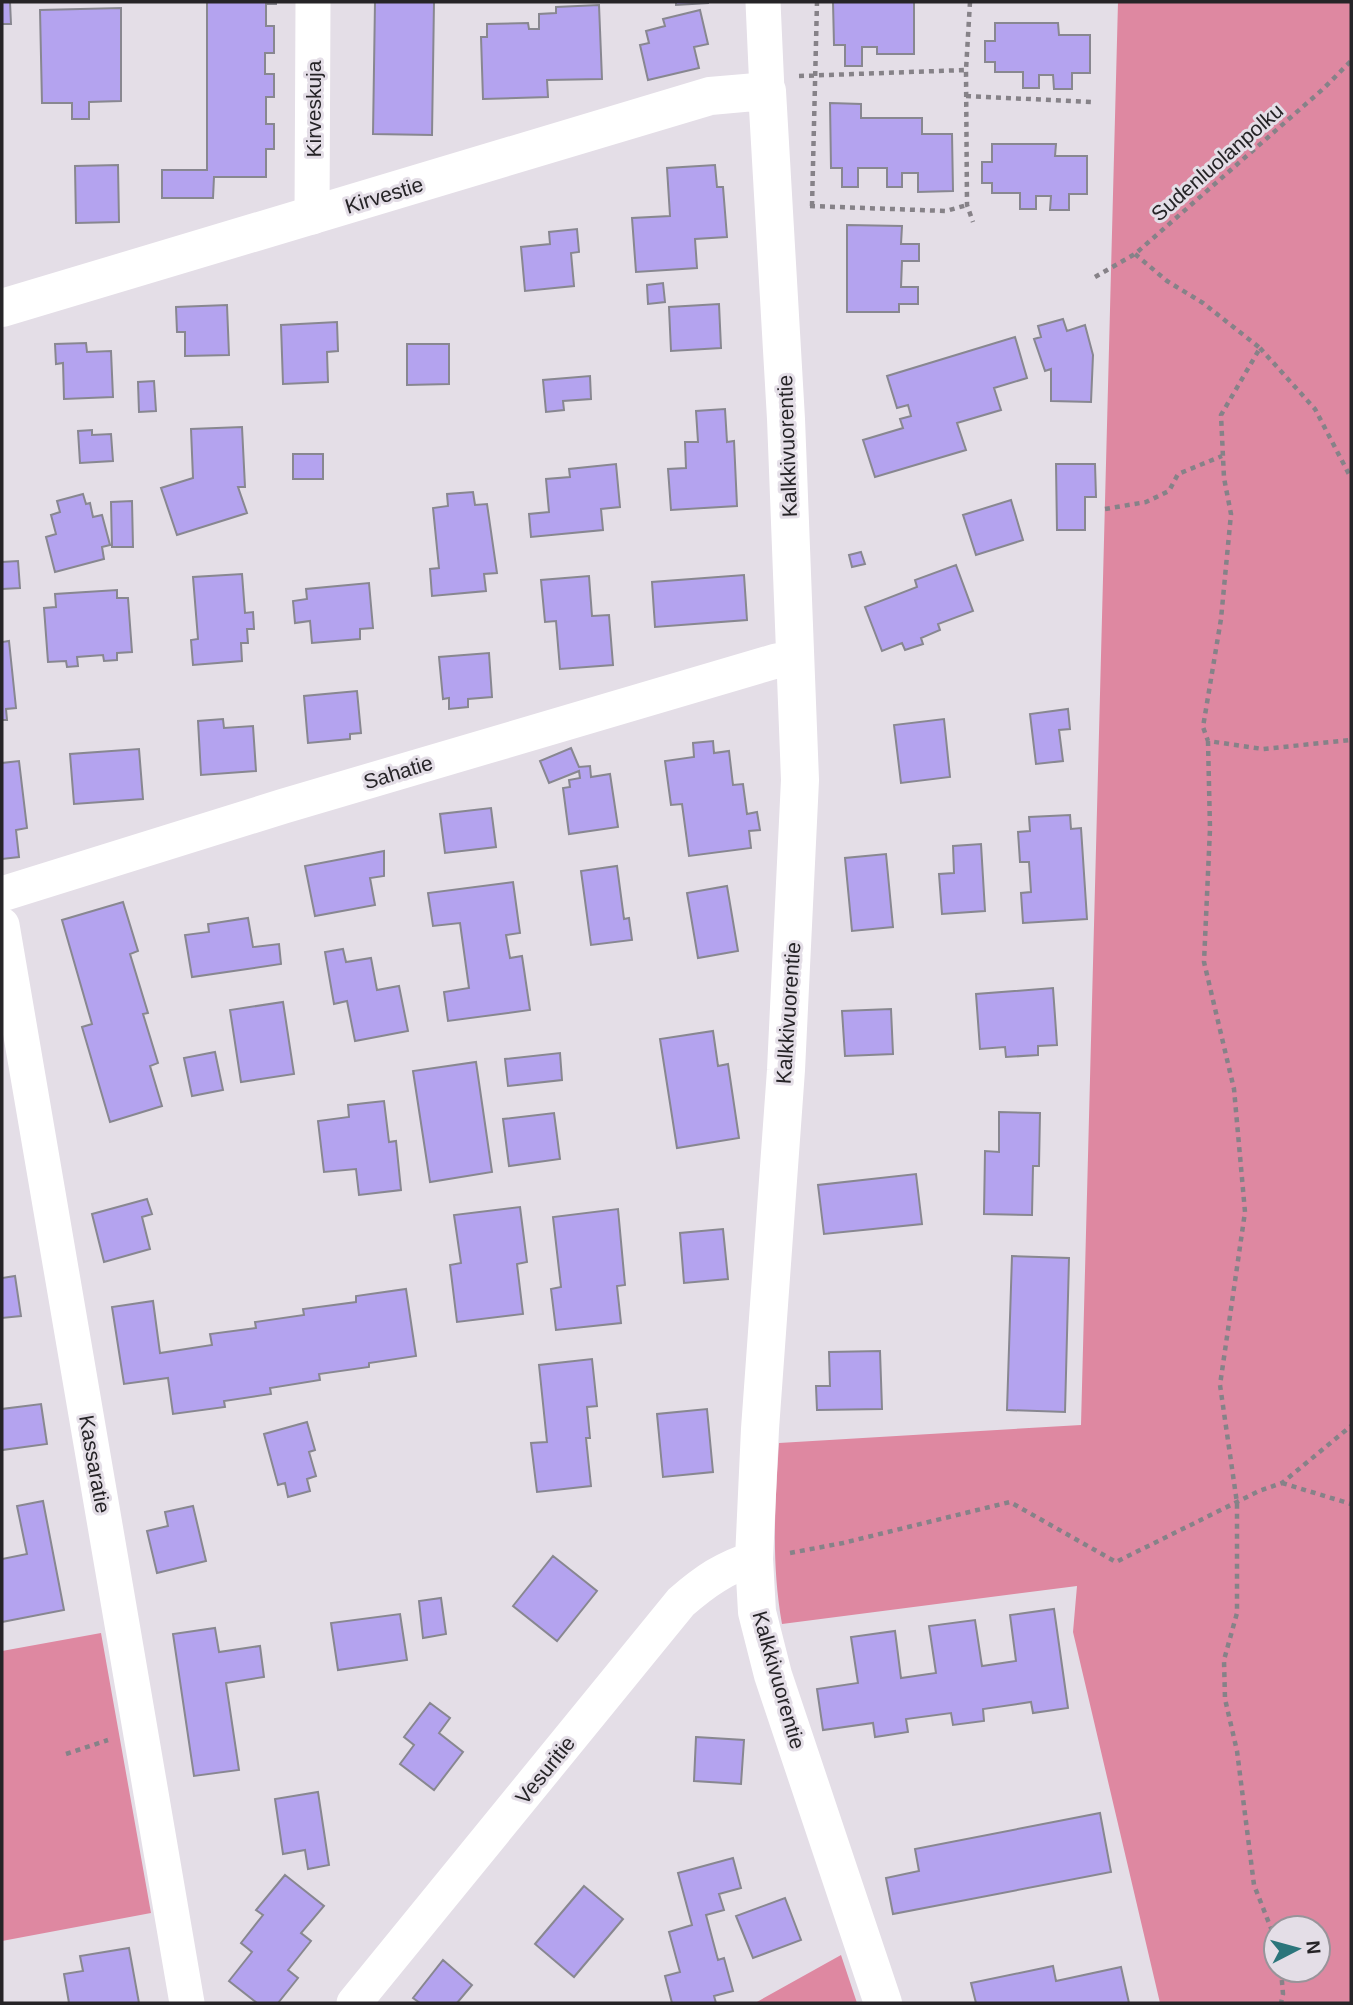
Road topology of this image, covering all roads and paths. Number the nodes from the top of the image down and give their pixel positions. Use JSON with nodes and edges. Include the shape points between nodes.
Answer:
{"nodes":[{"id":1,"x":313,"y":2,"type":"edge"},
{"id":2,"x":763,"y":2,"type":"edge"},
{"id":3,"x":817,"y":2,"type":"edge"},
{"id":4,"x":970,"y":2,"type":"edge"},
{"id":5,"x":1351,"y":61,"type":"edge"},
{"id":6,"x":966,"y":70,"type":"junction"},
{"id":7,"x":816,"y":75,"type":"junction"},
{"id":8,"x":767,"y":85,"type":"junction"},
{"id":9,"x":965,"y":96,"type":"junction"},
{"id":10,"x":1091,"y":102,"type":"dead end"},
{"id":11,"x":775,"y":205,"type":"junction"},
{"id":12,"x":967,"y":205,"type":"junction"},
{"id":13,"x":812,"y":206,"type":"junction"},
{"id":14,"x":312,"y":217,"type":"junction"},
{"id":15,"x":973,"y":222,"type":"dead end"},
{"id":16,"x":1135,"y":254,"type":"junction"},
{"id":17,"x":1095,"y":277,"type":"dead end"},
{"id":18,"x":2,"y":308,"type":"edge"},
{"id":19,"x":1260,"y":348,"type":"junction"},
{"id":20,"x":1222,"y":456,"type":"junction"},
{"id":21,"x":1351,"y":478,"type":"edge"},
{"id":22,"x":1105,"y":509,"type":"dead end"},
{"id":23,"x":796,"y":658,"type":"junction"},
{"id":24,"x":1351,"y":740,"type":"edge"},
{"id":25,"x":1208,"y":741,"type":"junction"},
{"id":26,"x":2,"y":894,"type":"edge"},
{"id":27,"x":2,"y":925,"type":"edge"},
{"id":28,"x":1351,"y":1426,"type":"edge"},
{"id":29,"x":1282,"y":1483,"type":"junction"},
{"id":30,"x":1237,"y":1503,"type":"junction"},
{"id":31,"x":1351,"y":1504,"type":"edge"},
{"id":32,"x":754,"y":1559,"type":"junction"},
{"id":33,"x":139,"y":1721,"type":"junction"},
{"id":34,"x":66,"y":1754,"type":"dead end"},
{"id":35,"x":1265,"y":1914,"type":"edge"},
{"id":36,"x":1282,"y":1984,"type":"edge"},
{"id":37,"x":187,"y":2003,"type":"edge"},
{"id":38,"x":354,"y":2003,"type":"edge"},
{"id":39,"x":883,"y":2003,"type":"edge"},
{"id":40,"x":1281,"y":2003,"type":"edge"}],
"edges":[{"from":1,"to":14,"type":"street","name":"Kirveskuja"},
{"from":2,"to":8,"type":"street","name":"Kalkkivuorentie"},
{"from":3,"to":7,"type":"path"},
{"from":4,"to":6,"type":"path"},
{"from":5,"to":16,"type":"path","name":"Sudenluolanpolku"},
{"from":6,"to":7,"type":"path"},
{"from":6,"to":9,"type":"path"},
{"from":7,"to":8,"type":"path"},
{"from":7,"to":13,"type":"path"},
{"from":8,"to":11,"type":"street","name":"Kalkkivuorentie"},
{"from":8,"to":14,"type":"street","name":"Kirvestie","via":[[710,96]]},
{"from":9,"to":10,"type":"path"},
{"from":9,"to":12,"type":"path"},
{"from":11,"to":13,"type":"path"},
{"from":11,"to":23,"type":"street","name":"Kalkkivuorentie"},
{"from":12,"to":13,"type":"path","via":[[946,211]]},
{"from":12,"to":15,"type":"path"},
{"from":14,"to":18,"type":"street","name":"Kirvestie"},
{"from":16,"to":17,"type":"path","name":"Sudenluolanpolku"},
{"from":16,"to":19,"type":"path"},
{"from":19,"to":20,"type":"path","via":[[1221,415]]},
{"from":19,"to":21,"type":"path","via":[[1315,409]]},
{"from":20,"to":22,"type":"path","via":[[1178,474],[1169,491],[1146,502]]},
{"from":20,"to":25,"type":"path","via":[[1231,514],[1221,620],[1203,727]]},
{"from":23,"to":26,"type":"street","name":"Sahatie","via":[[509,739]]},
{"from":23,"to":32,"type":"street","name":"Kalkkivuorentie","via":[[800,780],[796,877]]},
{"from":24,"to":25,"type":"path","via":[[1262,749]]},
{"from":25,"to":30,"type":"path","via":[[1210,829],[1204,962],[1234,1089],[1245,1212],[1220,1385]]},
{"from":27,"to":33,"type":"street","name":"Kassaratie"},
{"from":28,"to":29,"type":"path"},
{"from":29,"to":30,"type":"path"},
{"from":29,"to":31,"type":"path"},
{"from":30,"to":32,"type":"path","via":[[1116,1562],[1010,1502],[843,1543]]},
{"from":30,"to":35,"type":"path","via":[[1237,1614],[1224,1660],[1225,1699],[1237,1751],[1254,1885]]},
{"from":32,"to":38,"type":"street","name":"Vesuritie","via":[[730,1566],[681,1602]]},
{"from":32,"to":39,"type":"street","name":"Kalkkivuorentie","via":[[757,1612],[773,1675]]},
{"from":33,"to":34,"type":"path","via":[[118,1736]]},
{"from":33,"to":37,"type":"street","name":"Kassaratie"},
{"from":36,"to":40,"type":"path"}]}
